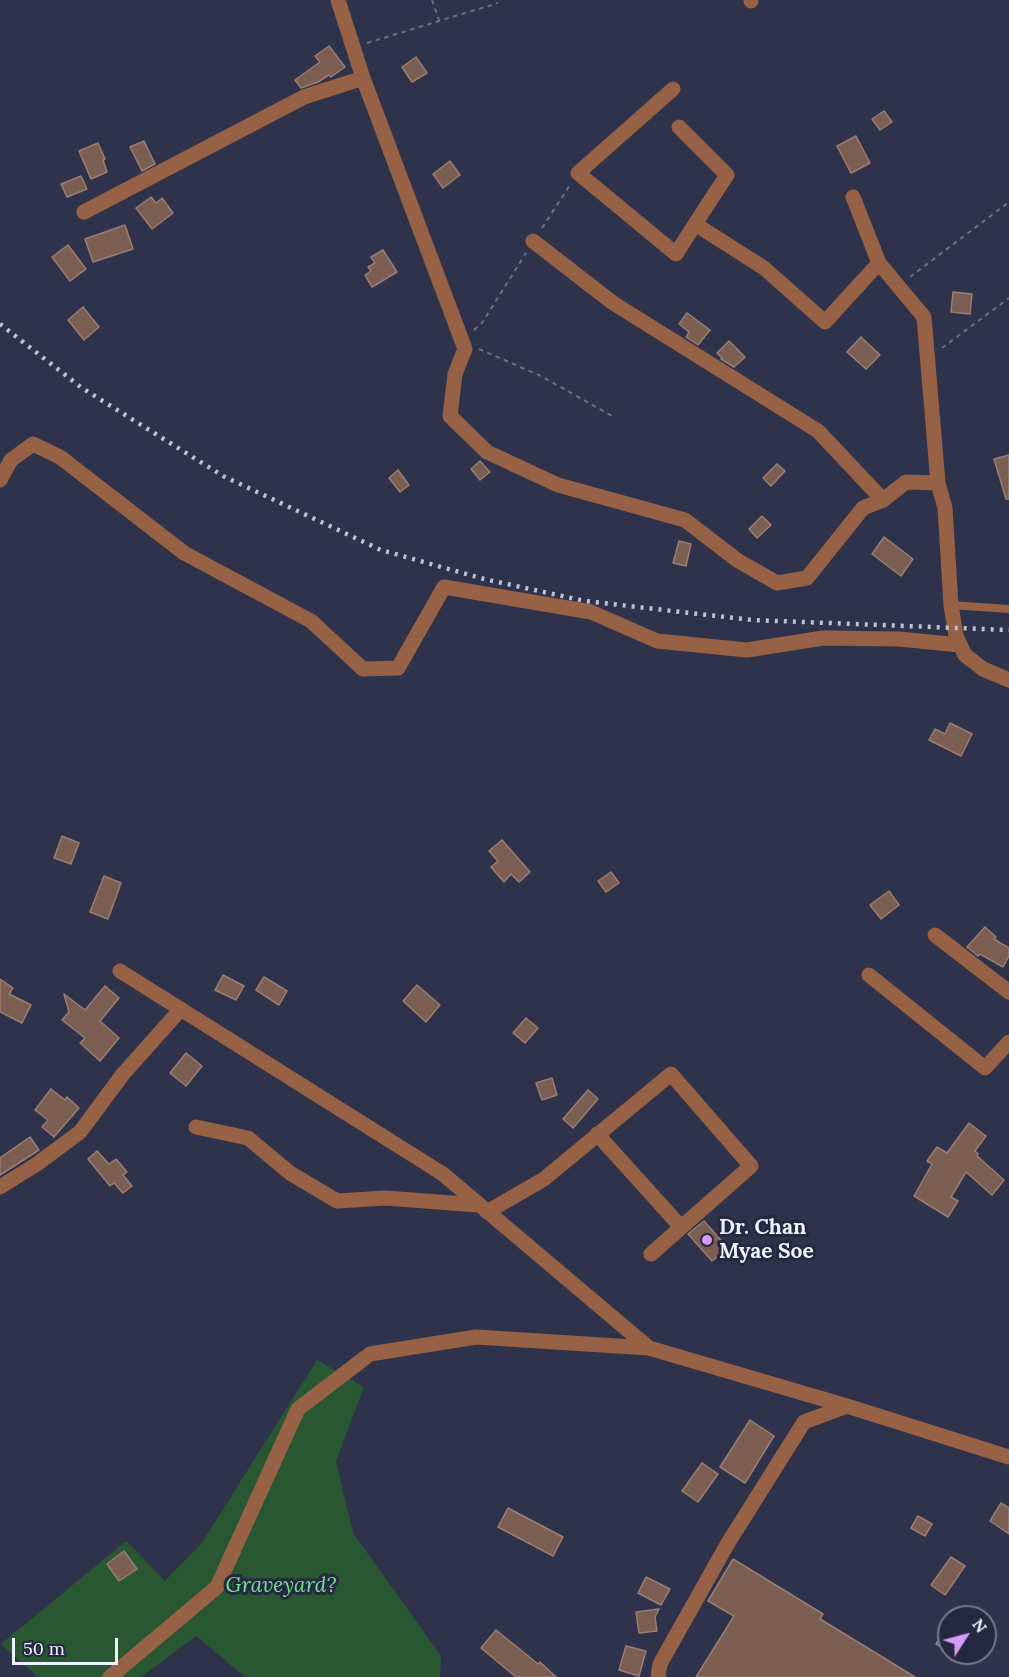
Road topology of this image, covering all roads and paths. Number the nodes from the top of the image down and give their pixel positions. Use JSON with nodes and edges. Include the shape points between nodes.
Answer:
{"nodes":[{"id":1,"x":338,"y":0,"type":"edge"},
{"id":2,"x":432,"y":0,"type":"edge"},
{"id":3,"x":498,"y":3,"type":"dead end"},
{"id":4,"x":439,"y":21,"type":"junction"},
{"id":5,"x":353,"y":47,"type":"junction"},
{"id":6,"x":363,"y":78,"type":"junction"},
{"id":7,"x":673,"y":88,"type":"dead end"},
{"id":8,"x":679,"y":126,"type":"dead end"},
{"id":9,"x":578,"y":173,"type":"junction"},
{"id":10,"x":853,"y":197,"type":"dead end"},
{"id":11,"x":1009,"y":202,"type":"edge"},
{"id":12,"x":84,"y":212,"type":"dead end"},
{"id":13,"x":695,"y":224,"type":"junction"},
{"id":14,"x":533,"y":242,"type":"junction"},
{"id":15,"x":879,"y":263,"type":"junction"},
{"id":16,"x":898,"y":286,"type":"junction"},
{"id":17,"x":1009,"y":298,"type":"edge"},
{"id":18,"x":462,"y":341,"type":"junction"},
{"id":19,"x":928,"y":359,"type":"junction"},
{"id":20,"x":612,"y":416,"type":"dead end"},
{"id":21,"x":0,"y":480,"type":"edge"},
{"id":22,"x":938,"y":483,"type":"junction"},
{"id":23,"x":883,"y":500,"type":"junction"},
{"id":24,"x":951,"y":605,"type":"junction"},
{"id":25,"x":1009,"y":609,"type":"edge"},
{"id":26,"x":960,"y":645,"type":"junction"},
{"id":27,"x":1009,"y":680,"type":"edge"},
{"id":28,"x":935,"y":935,"type":"dead end"},
{"id":29,"x":120,"y":971,"type":"dead end"},
{"id":30,"x":869,"y":975,"type":"dead end"},
{"id":31,"x":1009,"y":992,"type":"edge"},
{"id":32,"x":181,"y":1009,"type":"junction"},
{"id":33,"x":1009,"y":1042,"type":"edge"},
{"id":34,"x":196,"y":1127,"type":"dead end"},
{"id":35,"x":597,"y":1134,"type":"junction"},
{"id":36,"x":0,"y":1187,"type":"edge"},
{"id":37,"x":483,"y":1208,"type":"junction"},
{"id":38,"x":681,"y":1227,"type":"junction"},
{"id":39,"x":651,"y":1254,"type":"dead end"},
{"id":40,"x":649,"y":1348,"type":"junction"},
{"id":41,"x":848,"y":1406,"type":"junction"},
{"id":42,"x":1009,"y":1457,"type":"edge"},
{"id":43,"x":110,"y":1677,"type":"edge"},
{"id":44,"x":657,"y":1677,"type":"edge"}],
"edges":[{"from":1,"to":5,"type":"street"},
{"from":2,"to":4,"type":"path"},
{"from":3,"to":4,"type":"path"},
{"from":4,"to":5,"type":"path"},
{"from":5,"to":6,"type":"street"},
{"from":6,"to":12,"type":"street","via":[[304,98]]},
{"from":6,"to":18,"type":"street"},
{"from":7,"to":9,"type":"street"},
{"from":8,"to":13,"type":"street","via":[[727,175]]},
{"from":9,"to":13,"type":"street","via":[[676,254]]},
{"from":9,"to":14,"type":"path"},
{"from":10,"to":15,"type":"street"},
{"from":11,"to":16,"type":"path"},
{"from":13,"to":15,"type":"street","via":[[765,268],[825,322]]},
{"from":14,"to":18,"type":"path","via":[[482,323]]},
{"from":14,"to":23,"type":"street","via":[[613,303],[818,431]]},
{"from":15,"to":16,"type":"street"},
{"from":16,"to":19,"type":"street","via":[[924,317]]},
{"from":17,"to":19,"type":"path"},
{"from":18,"to":20,"type":"path","via":[[541,376]]},
{"from":18,"to":23,"type":"street","via":[[465,349],[455,374],[450,416],[487,452],[558,485],[685,520],[737,560],[777,583],[807,578],[863,508]]},
{"from":19,"to":22,"type":"street"},
{"from":21,"to":26,"type":"street","via":[[11,460],[33,444],[60,457],[184,553],[311,621],[363,669],[398,668],[444,587],[591,612],[657,641],[747,650],[823,638]]},
{"from":22,"to":23,"type":"street","via":[[906,482]]},
{"from":22,"to":24,"type":"street","via":[[945,507]]},
{"from":24,"to":25,"type":"lane"},
{"from":24,"to":26,"type":"street"},
{"from":26,"to":27,"type":"street","via":[[965,655],[983,669]]},
{"from":28,"to":31,"type":"street"},
{"from":29,"to":32,"type":"street"},
{"from":30,"to":33,"type":"street","via":[[985,1068]]},
{"from":32,"to":36,"type":"street","via":[[123,1074],[80,1132]]},
{"from":32,"to":37,"type":"street","via":[[443,1174]]},
{"from":34,"to":37,"type":"street","via":[[248,1138],[290,1173],[337,1201],[385,1198]]},
{"from":35,"to":37,"type":"street","via":[[544,1179]]},
{"from":35,"to":38,"type":"street"},
{"from":35,"to":38,"type":"street","via":[[671,1074],[751,1166]]},
{"from":37,"to":40,"type":"street"},
{"from":38,"to":39,"type":"street"},
{"from":40,"to":41,"type":"street"},
{"from":40,"to":43,"type":"street","via":[[476,1337],[370,1354],[298,1409],[217,1587]]},
{"from":41,"to":42,"type":"street"},
{"from":41,"to":44,"type":"street","via":[[804,1422],[728,1542],[660,1664]]}]}
